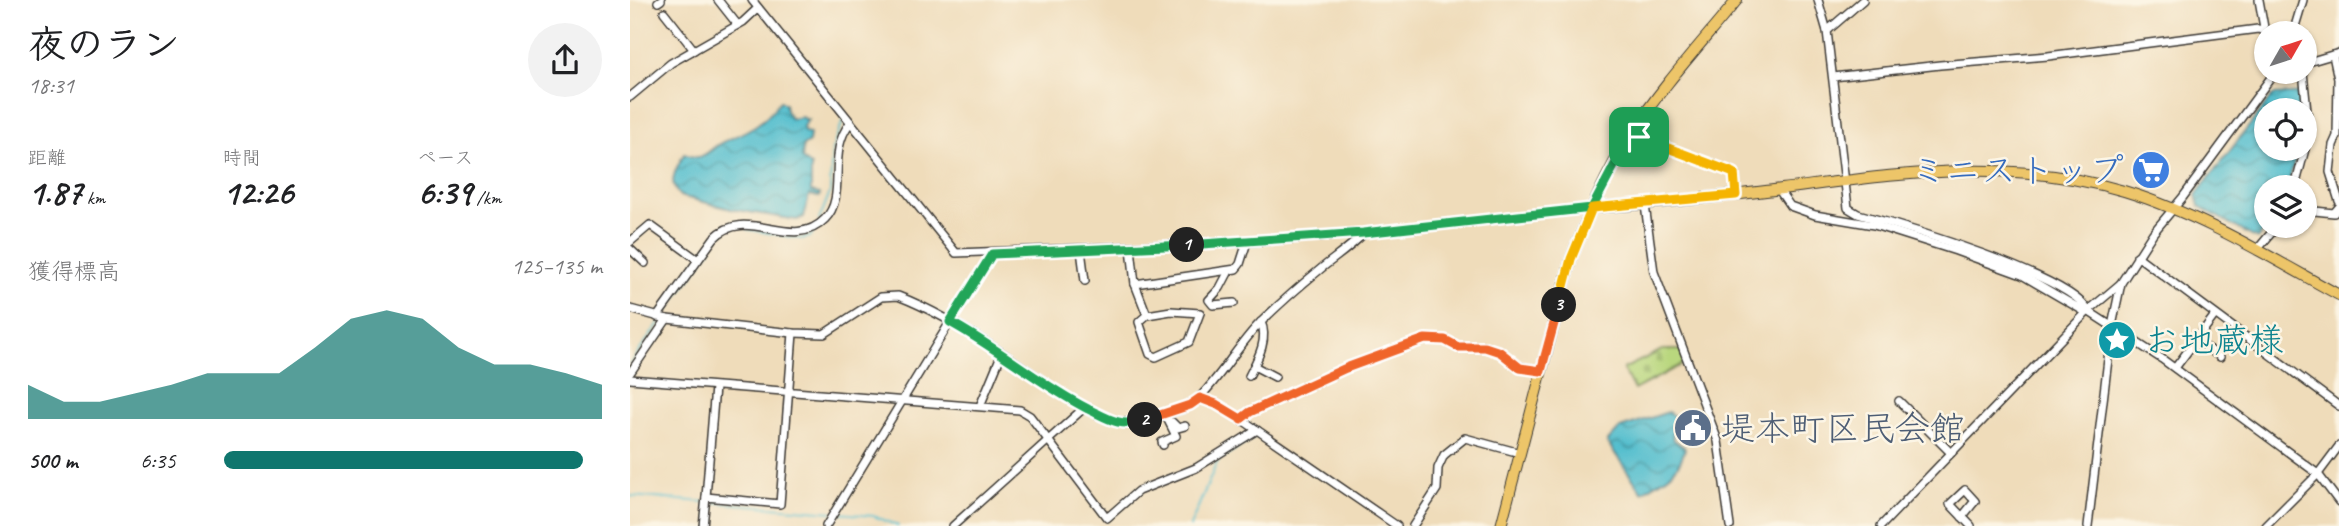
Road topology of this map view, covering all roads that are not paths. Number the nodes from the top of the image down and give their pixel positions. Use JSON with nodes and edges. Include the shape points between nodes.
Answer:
{"nodes":[{"id":1,"x":718,"y":0,"type":"edge"},
{"id":2,"x":752,"y":0,"type":"edge"},
{"id":3,"x":1737,"y":0,"type":"edge"},
{"id":4,"x":1818,"y":0,"type":"edge"},
{"id":5,"x":1863,"y":0,"type":"edge"},
{"id":6,"x":2259,"y":0,"type":"edge"},
{"id":7,"x":2302,"y":0,"type":"edge"},
{"id":8,"x":758,"y":8,"type":"junction"},
{"id":9,"x":664,"y":12,"type":"dead end"},
{"id":10,"x":2263,"y":21,"type":"edge"},
{"id":11,"x":2296,"y":21,"type":"edge"},
{"id":12,"x":737,"y":24,"type":"junction"},
{"id":13,"x":2254,"y":30,"type":"edge"},
{"id":14,"x":1827,"y":31,"type":"junction"},
{"id":15,"x":694,"y":50,"type":"junction"},
{"id":16,"x":2336,"y":54,"type":"edge"},
{"id":17,"x":2317,"y":60,"type":"edge"},
{"id":18,"x":1833,"y":77,"type":"junction"},
{"id":19,"x":2266,"y":84,"type":"edge"},
{"id":20,"x":630,"y":97,"type":"edge"},
{"id":21,"x":850,"y":123,"type":"junction"},
{"id":22,"x":1631,"y":134,"type":"junction"},
{"id":23,"x":1844,"y":181,"type":"junction"},
{"id":24,"x":1779,"y":190,"type":"junction"},
{"id":25,"x":1736,"y":195,"type":"junction"},
{"id":26,"x":2339,"y":201,"type":"edge"},
{"id":27,"x":1645,"y":205,"type":"junction"},
{"id":28,"x":2339,"y":207,"type":"edge"},
{"id":29,"x":1592,"y":208,"type":"junction"},
{"id":30,"x":2174,"y":209,"type":"junction"},
{"id":31,"x":2317,"y":211,"type":"edge"},
{"id":32,"x":1363,"y":233,"type":"junction"},
{"id":33,"x":2267,"y":238,"type":"edge"},
{"id":34,"x":630,"y":242,"type":"edge"},
{"id":35,"x":1247,"y":242,"type":"junction"},
{"id":36,"x":1131,"y":248,"type":"junction"},
{"id":37,"x":630,"y":249,"type":"edge"},
{"id":38,"x":1081,"y":250,"type":"junction"},
{"id":39,"x":2257,"y":250,"type":"junction"},
{"id":40,"x":992,"y":254,"type":"junction"},
{"id":41,"x":2137,"y":256,"type":"junction"},
{"id":42,"x":698,"y":260,"type":"junction"},
{"id":43,"x":645,"y":263,"type":"dead end"},
{"id":44,"x":1228,"y":271,"type":"junction"},
{"id":45,"x":1085,"y":281,"type":"dead end"},
{"id":46,"x":2121,"y":283,"type":"junction"},
{"id":47,"x":1135,"y":284,"type":"junction"},
{"id":48,"x":2339,"y":295,"type":"edge"},
{"id":49,"x":1234,"y":303,"type":"dead end"},
{"id":50,"x":630,"y":309,"type":"edge"},
{"id":51,"x":2088,"y":311,"type":"junction"},
{"id":52,"x":2215,"y":314,"type":"junction"},
{"id":53,"x":1147,"y":316,"type":"junction"},
{"id":54,"x":657,"y":317,"type":"junction"},
{"id":55,"x":667,"y":319,"type":"junction"},
{"id":56,"x":950,"y":322,"type":"junction"},
{"id":57,"x":1261,"y":322,"type":"junction"},
{"id":58,"x":2112,"y":326,"type":"junction"},
{"id":59,"x":793,"y":332,"type":"junction"},
{"id":60,"x":2196,"y":340,"type":"junction"},
{"id":61,"x":1002,"y":353,"type":"junction"},
{"id":62,"x":2220,"y":357,"type":"dead end"},
{"id":63,"x":1254,"y":366,"type":"junction"},
{"id":64,"x":2175,"y":368,"type":"junction"},
{"id":65,"x":1541,"y":371,"type":"junction"},
{"id":66,"x":630,"y":373,"type":"edge"},
{"id":67,"x":1249,"y":376,"type":"dead end"},
{"id":68,"x":1275,"y":377,"type":"dead end"},
{"id":69,"x":630,"y":379,"type":"edge"},
{"id":70,"x":715,"y":387,"type":"junction"},
{"id":71,"x":787,"y":393,"type":"junction"},
{"id":72,"x":1200,"y":398,"type":"junction"},
{"id":73,"x":1899,"y":401,"type":"dead end"},
{"id":74,"x":902,"y":402,"type":"junction"},
{"id":75,"x":979,"y":406,"type":"junction"},
{"id":76,"x":2339,"y":406,"type":"edge"},
{"id":77,"x":1085,"y":407,"type":"junction"},
{"id":78,"x":1166,"y":413,"type":"junction"},
{"id":79,"x":1241,"y":419,"type":"junction"},
{"id":80,"x":1185,"y":426,"type":"dead end"},
{"id":81,"x":1257,"y":430,"type":"junction"},
{"id":82,"x":1048,"y":440,"type":"junction"},
{"id":83,"x":1163,"y":444,"type":"dead end"},
{"id":84,"x":2339,"y":446,"type":"edge"},
{"id":85,"x":1520,"y":453,"type":"junction"},
{"id":86,"x":1951,"y":453,"type":"junction"},
{"id":87,"x":2318,"y":474,"type":"junction"},
{"id":88,"x":706,"y":497,"type":"junction"},
{"id":89,"x":2339,"y":502,"type":"edge"},
{"id":90,"x":1962,"y":517,"type":"dead end"},
{"id":91,"x":703,"y":526,"type":"edge"},
{"id":92,"x":826,"y":526,"type":"edge"},
{"id":93,"x":953,"y":526,"type":"edge"},
{"id":94,"x":1397,"y":526,"type":"edge"},
{"id":95,"x":1413,"y":526,"type":"edge"},
{"id":96,"x":1501,"y":526,"type":"edge"},
{"id":97,"x":1730,"y":526,"type":"edge"},
{"id":98,"x":1881,"y":526,"type":"edge"},
{"id":99,"x":1971,"y":526,"type":"edge"},
{"id":100,"x":2088,"y":526,"type":"edge"},
{"id":101,"x":2266,"y":526,"type":"edge"}],
"edges":[{"from":1,"to":12,"type":"street"},
{"from":2,"to":8,"type":"street"},
{"from":3,"to":22,"type":"main road"},
{"from":4,"to":14,"type":"street"},
{"from":5,"to":14,"type":"street"},
{"from":6,"to":10,"type":"street"},
{"from":7,"to":11,"type":"street"},
{"from":8,"to":12,"type":"street"},
{"from":8,"to":21,"type":"street"},
{"from":9,"to":15,"type":"street"},
{"from":12,"to":15,"type":"street"},
{"from":13,"to":18,"type":"street"},
{"from":14,"to":18,"type":"street"},
{"from":15,"to":20,"type":"street"},
{"from":16,"to":17,"type":"street"},
{"from":16,"to":26,"type":"street","via":[[2337,136],[2330,164]]},
{"from":18,"to":23,"type":"street"},
{"from":19,"to":30,"type":"street"},
{"from":21,"to":40,"type":"street","via":[[956,254]]},
{"from":21,"to":42,"type":"street","via":[[837,151],[835,194],[825,219],[795,233],[731,226],[715,237]]},
{"from":22,"to":25,"type":"street","via":[[1734,173]]},
{"from":22,"to":29,"type":"main road"},
{"from":23,"to":24,"type":"main road"},
{"from":23,"to":30,"type":"main road","via":[[1952,169],[2011,170],[2122,190]]},
{"from":23,"to":51,"type":"street","via":[[1848,208],[1858,214],[2033,273]]},
{"from":24,"to":25,"type":"main road"},
{"from":24,"to":51,"type":"street","via":[[1790,206],[1874,225],[1956,251],[2022,275]]},
{"from":25,"to":27,"type":"main road"},
{"from":27,"to":29,"type":"main road"},
{"from":27,"to":97,"type":"street","via":[[1654,272],[1718,441]]},
{"from":28,"to":31,"type":"street","via":[[2334,213]]},
{"from":29,"to":32,"type":"street"},
{"from":29,"to":65,"type":"main road","via":[[1571,259]]},
{"from":30,"to":39,"type":"main road"},
{"from":30,"to":41,"type":"street"},
{"from":32,"to":35,"type":"street"},
{"from":32,"to":57,"type":"street"},
{"from":33,"to":39,"type":"street"},
{"from":34,"to":42,"type":"street","via":[[651,226]]},
{"from":35,"to":36,"type":"street"},
{"from":35,"to":44,"type":"street","via":[[1240,264]]},
{"from":36,"to":38,"type":"street"},
{"from":36,"to":47,"type":"street"},
{"from":37,"to":43,"type":"street"},
{"from":38,"to":40,"type":"street"},
{"from":38,"to":45,"type":"street"},
{"from":39,"to":48,"type":"main road"},
{"from":40,"to":56,"type":"street"},
{"from":41,"to":46,"type":"street"},
{"from":41,"to":52,"type":"street"},
{"from":42,"to":54,"type":"street"},
{"from":44,"to":47,"type":"street"},
{"from":44,"to":49,"type":"street","via":[[1209,300],[1213,305]]},
{"from":46,"to":51,"type":"street"},
{"from":46,"to":58,"type":"street"},
{"from":47,"to":53,"type":"street"},
{"from":50,"to":54,"type":"street"},
{"from":51,"to":58,"type":"street"},
{"from":51,"to":86,"type":"street"},
{"from":52,"to":60,"type":"street"},
{"from":52,"to":76,"type":"street"},
{"from":53,"to":53,"type":"street","via":[[1139,323],[1150,354],[1156,357],[1189,342],[1200,313],[1171,311]]},
{"from":54,"to":55,"type":"street"},
{"from":55,"to":59,"type":"street"},
{"from":55,"to":66,"type":"street"},
{"from":56,"to":59,"type":"street","via":[[889,296],[824,334]]},
{"from":56,"to":61,"type":"street"},
{"from":56,"to":74,"type":"street"},
{"from":57,"to":63,"type":"street","via":[[1263,346]]},
{"from":57,"to":72,"type":"street"},
{"from":58,"to":64,"type":"street"},
{"from":58,"to":100,"type":"street"},
{"from":59,"to":71,"type":"street"},
{"from":60,"to":62,"type":"street"},
{"from":60,"to":64,"type":"street"},
{"from":61,"to":75,"type":"street"},
{"from":61,"to":77,"type":"street"},
{"from":63,"to":67,"type":"street"},
{"from":63,"to":68,"type":"street"},
{"from":64,"to":87,"type":"street"},
{"from":65,"to":79,"type":"street","via":[[1520,368],[1485,347],[1458,347],[1445,340],[1425,339],[1346,368]]},
{"from":65,"to":85,"type":"main road"},
{"from":69,"to":70,"type":"street"},
{"from":70,"to":71,"type":"street"},
{"from":70,"to":88,"type":"street"},
{"from":71,"to":74,"type":"street"},
{"from":71,"to":88,"type":"street","via":[[780,504]]},
{"from":72,"to":78,"type":"street"},
{"from":72,"to":79,"type":"street"},
{"from":73,"to":86,"type":"street"},
{"from":74,"to":75,"type":"street"},
{"from":74,"to":92,"type":"street"},
{"from":75,"to":82,"type":"street","via":[[1020,410]]},
{"from":77,"to":78,"type":"street","via":[[1116,422],[1136,423]]},
{"from":77,"to":82,"type":"street"},
{"from":78,"to":80,"type":"street","via":[[1173,426]]},
{"from":78,"to":83,"type":"street","via":[[1176,436]]},
{"from":79,"to":81,"type":"street"},
{"from":81,"to":82,"type":"street","via":[[1196,468],[1138,491],[1107,518]]},
{"from":81,"to":94,"type":"street"},
{"from":82,"to":93,"type":"street"},
{"from":84,"to":87,"type":"street"},
{"from":85,"to":95,"type":"street","via":[[1465,438],[1444,454],[1437,489]]},
{"from":85,"to":96,"type":"main road"},
{"from":86,"to":98,"type":"street"},
{"from":87,"to":89,"type":"street"},
{"from":87,"to":101,"type":"street"},
{"from":88,"to":91,"type":"street"},
{"from":90,"to":99,"type":"street"}]}
